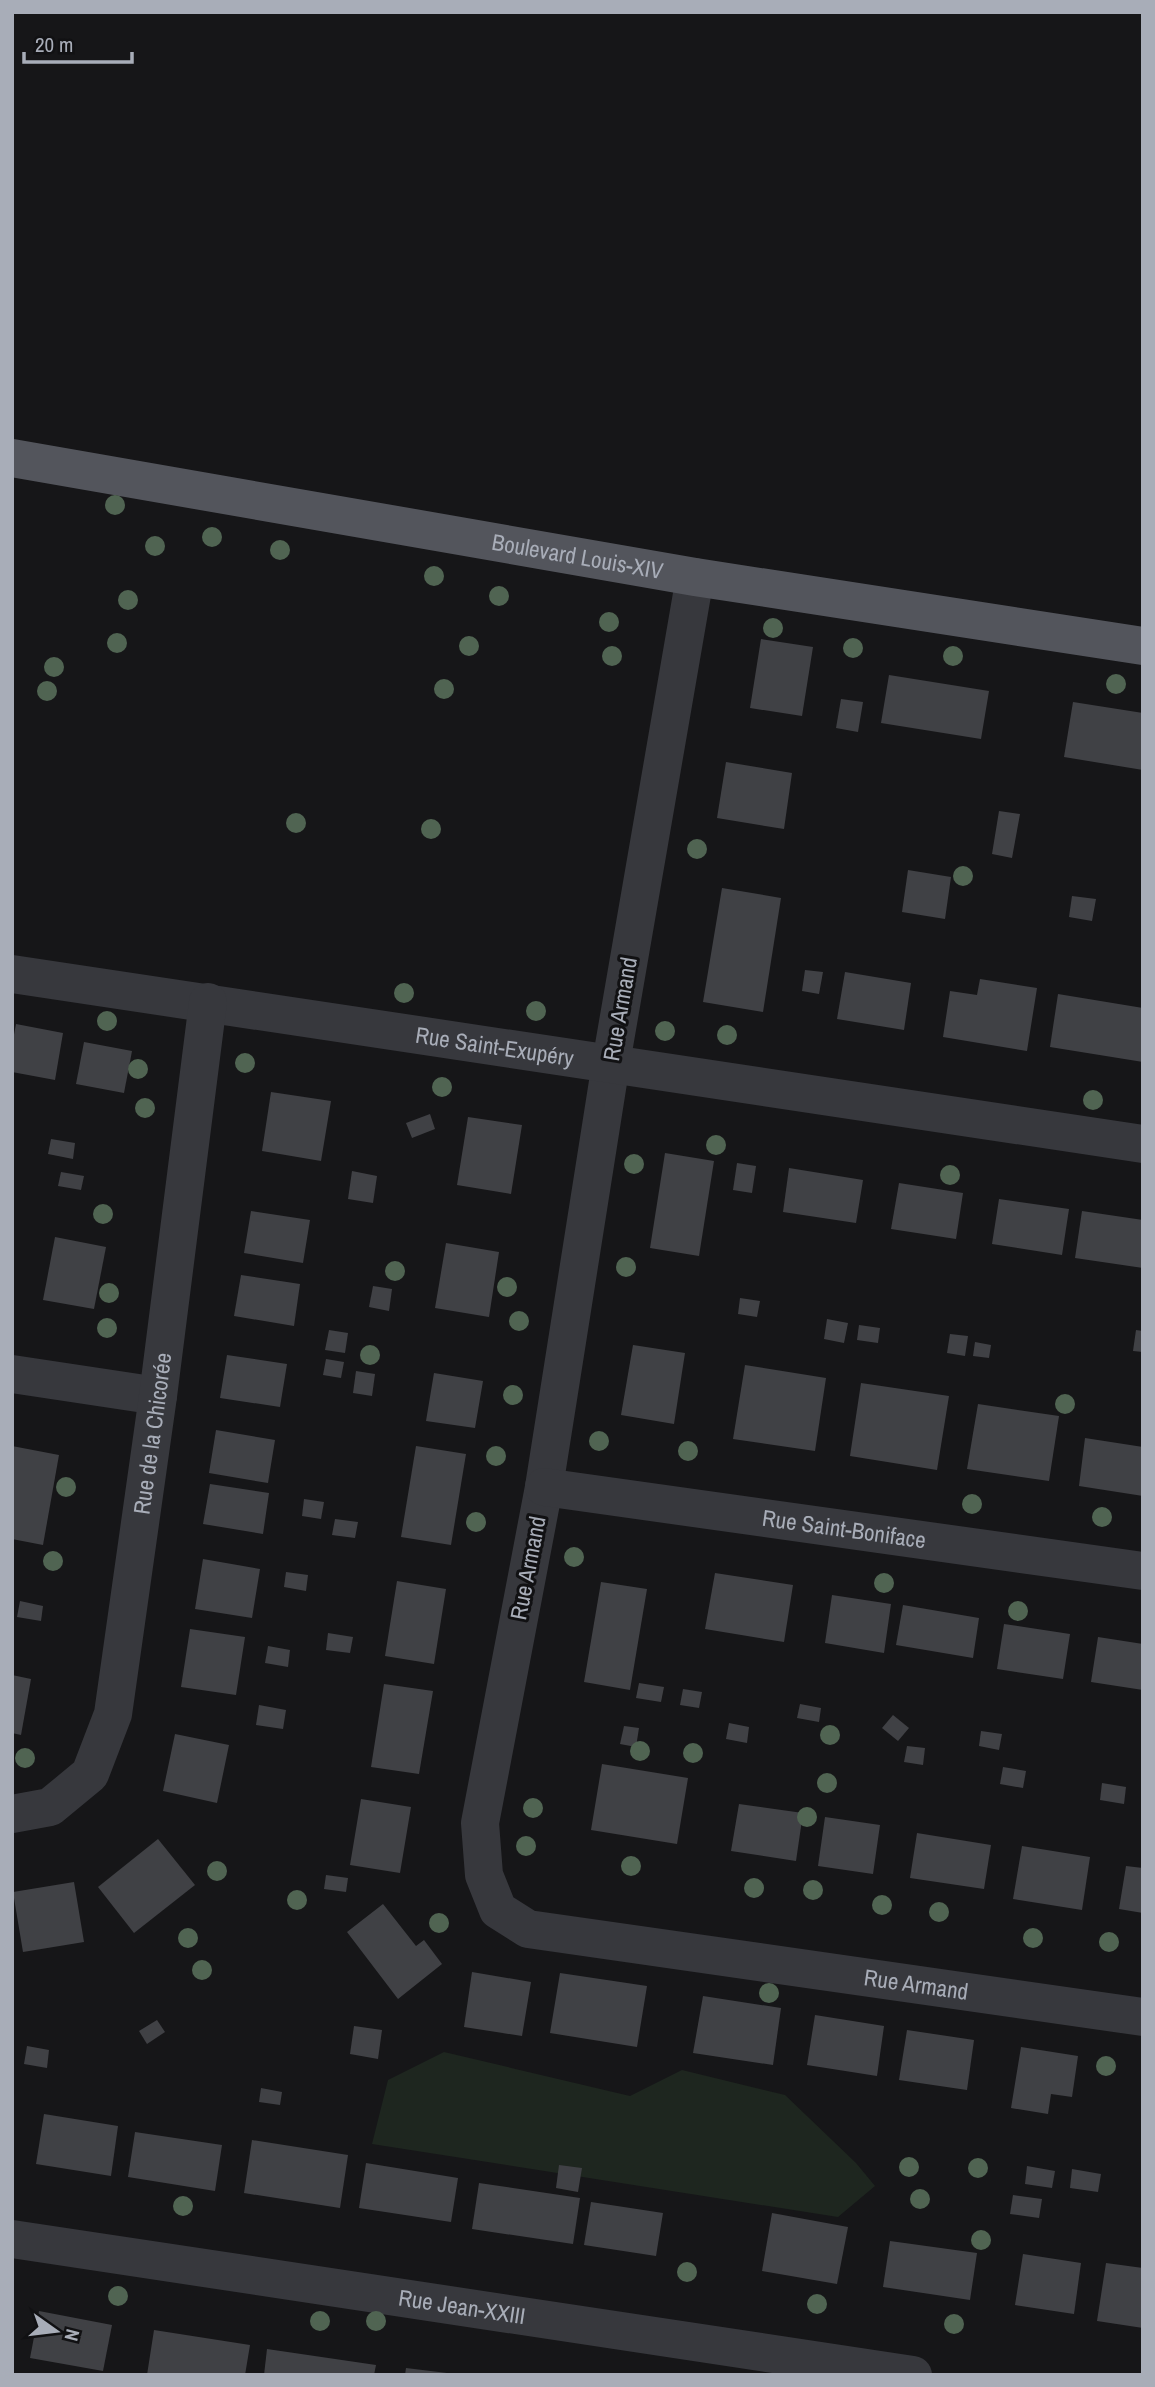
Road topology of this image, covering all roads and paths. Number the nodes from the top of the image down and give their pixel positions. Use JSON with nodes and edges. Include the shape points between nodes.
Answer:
{"nodes":[{"id":1,"x":12,"y":458,"type":"edge"},
{"id":2,"x":695,"y":577,"type":"junction"},
{"id":3,"x":1143,"y":646,"type":"edge"},
{"id":4,"x":12,"y":974,"type":"edge"},
{"id":5,"x":208,"y":1002,"type":"junction"},
{"id":6,"x":611,"y":1063,"type":"junction"},
{"id":7,"x":1143,"y":1144,"type":"edge"},
{"id":8,"x":12,"y":1374,"type":"edge"},
{"id":9,"x":158,"y":1396,"type":"junction"},
{"id":10,"x":544,"y":1487,"type":"junction"},
{"id":11,"x":1143,"y":1571,"type":"edge"},
{"id":12,"x":12,"y":1814,"type":"edge"},
{"id":13,"x":1143,"y":2017,"type":"edge"},
{"id":14,"x":12,"y":2239,"type":"edge"},
{"id":15,"x":913,"y":2375,"type":"edge"}],
"edges":[{"from":1,"to":2,"type":"main road","name":"Boulevard Louis-XIV"},
{"from":2,"to":3,"type":"main road","name":"Boulevard Louis-XIV"},
{"from":2,"to":6,"type":"street","name":"Rue Armand"},
{"from":4,"to":5,"type":"street","name":"Rue Saint-Exupéry"},
{"from":5,"to":6,"type":"street","name":"Rue Saint-Exupéry"},
{"from":5,"to":9,"type":"street","name":"Rue de la Chicorée"},
{"from":6,"to":7,"type":"street","name":"Rue Saint-Exupéry"},
{"from":6,"to":10,"type":"street","name":"Rue Armand"},
{"from":8,"to":9,"type":"street"},
{"from":9,"to":12,"type":"street","name":"Rue de la Chicorée","via":[[113,1714],[90,1774],[50,1807]]},
{"from":10,"to":11,"type":"street","name":"Rue Saint-Boniface"},
{"from":10,"to":13,"type":"street","name":"Rue Armand","via":[[480,1823],[484,1875],[498,1910],[528,1929]]},
{"from":14,"to":15,"type":"street","name":"Rue Jean-XXIII"}]}
